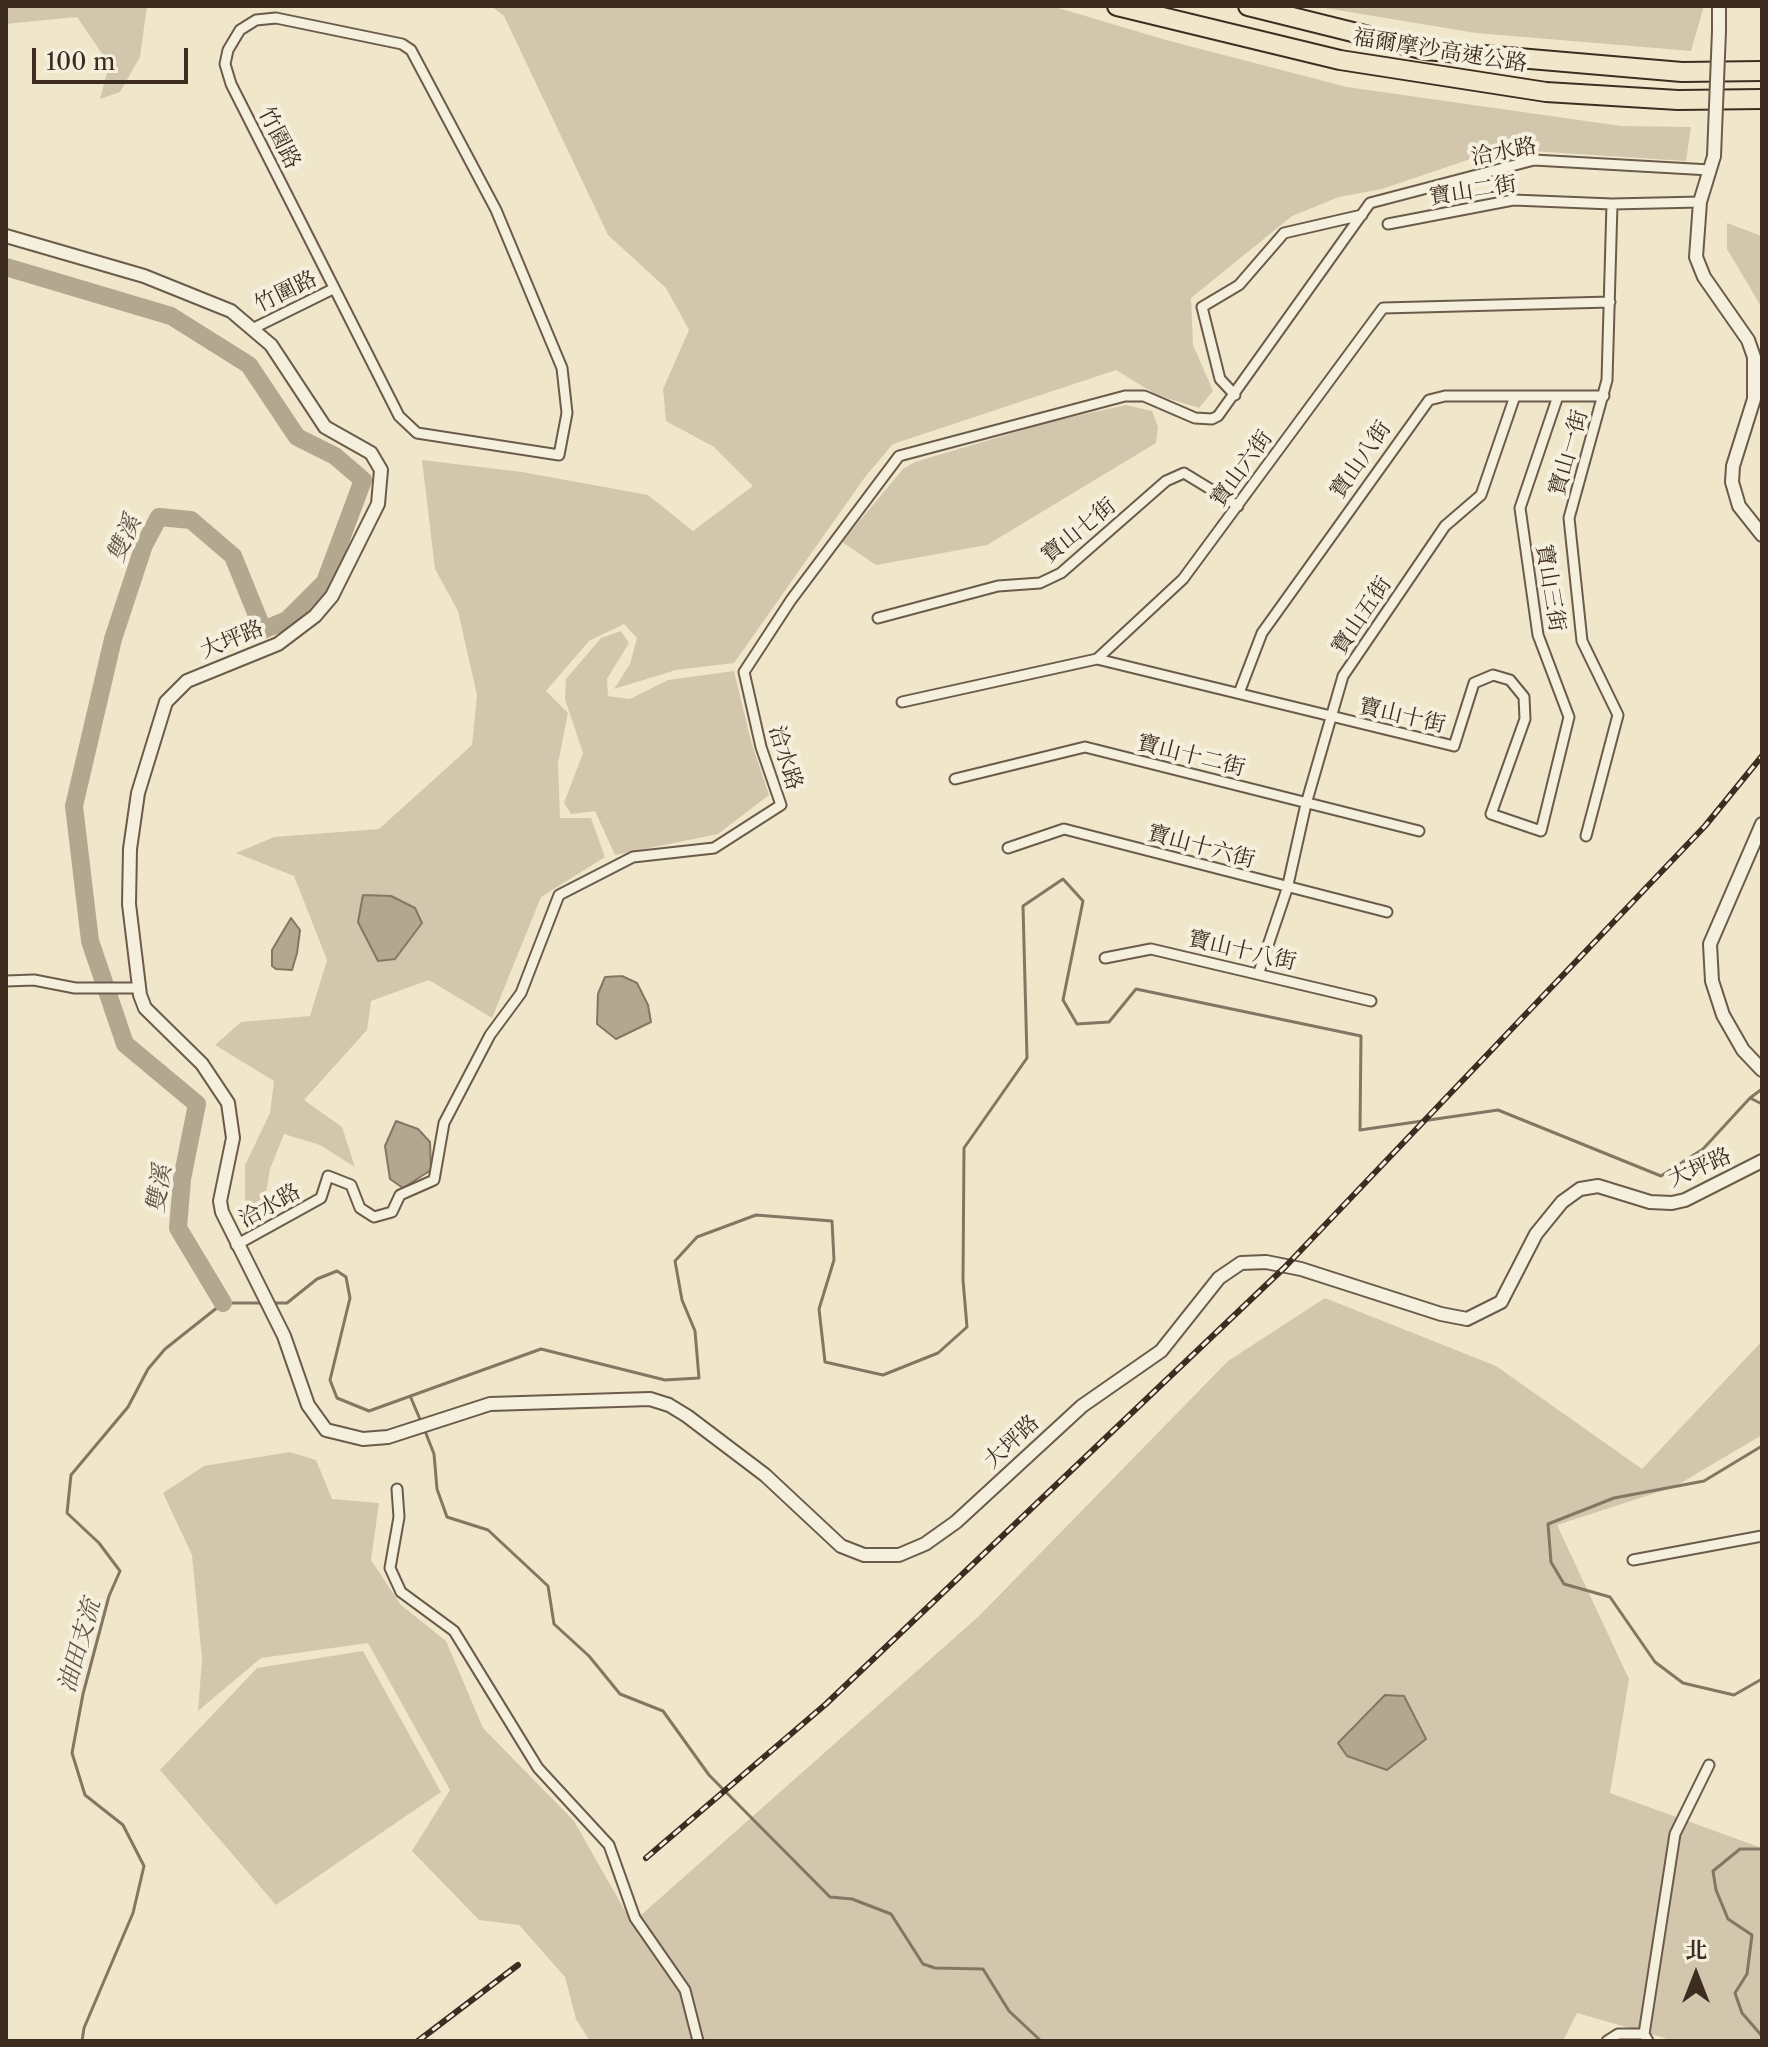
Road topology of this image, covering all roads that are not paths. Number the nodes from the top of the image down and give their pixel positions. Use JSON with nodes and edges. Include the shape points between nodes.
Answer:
{"nodes":[{"id":1,"x":1117,"y":6,"type":"edge"},
{"id":2,"x":1248,"y":6,"type":"edge"},
{"id":3,"x":1719,"y":6,"type":"edge"},
{"id":4,"x":1762,"y":71,"type":"edge"},
{"id":5,"x":1762,"y":99,"type":"edge"},
{"id":6,"x":1710,"y":170,"type":"junction"},
{"id":7,"x":1700,"y":202,"type":"junction"},
{"id":8,"x":1612,"y":204,"type":"junction"},
{"id":9,"x":1362,"y":215,"type":"junction"},
{"id":10,"x":1388,"y":224,"type":"dead end"},
{"id":11,"x":6,"y":236,"type":"edge"},
{"id":12,"x":333,"y":289,"type":"junction"},
{"id":13,"x":1610,"y":302,"type":"junction"},
{"id":14,"x":254,"y":328,"type":"junction"},
{"id":15,"x":1235,"y":395,"type":"junction"},
{"id":16,"x":1515,"y":396,"type":"junction"},
{"id":17,"x":1558,"y":396,"type":"junction"},
{"id":18,"x":1604,"y":396,"type":"junction"},
{"id":19,"x":1238,"y":506,"type":"junction"},
{"id":20,"x":1762,"y":535,"type":"edge"},
{"id":21,"x":878,"y":618,"type":"dead end"},
{"id":22,"x":1097,"y":659,"type":"junction"},
{"id":23,"x":1239,"y":693,"type":"junction"},
{"id":24,"x":902,"y":702,"type":"dead end"},
{"id":25,"x":1331,"y":718,"type":"junction"},
{"id":26,"x":955,"y":779,"type":"dead end"},
{"id":27,"x":1306,"y":804,"type":"junction"},
{"id":28,"x":1762,"y":824,"type":"edge"},
{"id":29,"x":1419,"y":831,"type":"dead end"},
{"id":30,"x":1541,"y":831,"type":"joint"},
{"id":31,"x":1586,"y":836,"type":"dead end"},
{"id":32,"x":1008,"y":848,"type":"dead end"},
{"id":33,"x":1287,"y":889,"type":"junction"},
{"id":34,"x":1387,"y":912,"type":"dead end"},
{"id":35,"x":1105,"y":958,"type":"dead end"},
{"id":36,"x":1259,"y":972,"type":"junction"},
{"id":37,"x":6,"y":981,"type":"edge"},
{"id":38,"x":138,"y":988,"type":"junction"},
{"id":39,"x":1371,"y":1001,"type":"dead end"},
{"id":40,"x":1762,"y":1070,"type":"edge"},
{"id":41,"x":1762,"y":1161,"type":"edge"},
{"id":42,"x":236,"y":1245,"type":"junction"},
{"id":43,"x":397,"y":1489,"type":"dead end"},
{"id":44,"x":1762,"y":1536,"type":"edge"},
{"id":45,"x":1633,"y":1560,"type":"dead end"},
{"id":46,"x":1709,"y":1765,"type":"dead end"},
{"id":47,"x":1646,"y":2037,"type":"edge"},
{"id":48,"x":698,"y":2041,"type":"edge"},
{"id":49,"x":1607,"y":2041,"type":"edge"}],
"edges":[{"from":1,"to":5,"type":"highway","name":"福爾摩沙高速公路","via":[[1340,60],[1546,92]]},
{"from":2,"to":4,"type":"highway","name":"福爾摩沙高速公路","via":[[1425,50],[1682,72]]},
{"from":3,"to":6,"type":"street","bridge":true},
{"from":6,"to":7,"type":"street"},
{"from":6,"to":9,"type":"street","name":"洽水路","via":[[1534,160],[1370,203]]},
{"from":7,"to":8,"type":"street"},
{"from":7,"to":20,"type":"street","via":[[1698,266],[1754,357],[1754,399],[1732,482],[1739,506]]},
{"from":8,"to":10,"type":"street","name":"寶山二街","via":[[1513,200]]},
{"from":8,"to":13,"type":"street","name":"寶山一街"},
{"from":9,"to":15,"type":"street","name":"洽水路"},
{"from":9,"to":15,"type":"street","name":"洽水路","via":[[1284,233],[1239,285],[1202,307],[1220,379]]},
{"from":11,"to":14,"type":"street","name":"大坪路","via":[[179,289],[231,311]]},
{"from":12,"to":12,"type":"street","name":"竹園路","via":[[406,426],[417,433],[559,455],[567,413],[562,368],[496,210],[411,50],[276,18],[256,20],[240,30],[225,64]]},
{"from":12,"to":14,"type":"street","name":"竹圍路"},
{"from":13,"to":18,"type":"street","name":"寶山一街"},
{"from":13,"to":19,"type":"street","name":"寶山六街","via":[[1383,308]]},
{"from":14,"to":38,"type":"street","name":"大坪路","via":[[325,427],[376,459],[381,490],[332,596],[315,616],[278,644],[187,681],[166,702],[138,793],[130,849],[129,904]]},
{"from":15,"to":42,"type":"street","name":"洽水路","via":[[1212,419],[1195,418],[1144,396],[1125,396],[899,456],[744,672],[781,805],[714,848],[633,857],[559,895],[521,993],[490,1035],[444,1123],[434,1180],[400,1195],[392,1212],[374,1217],[360,1208],[351,1185],[328,1176],[321,1198]]},
{"from":16,"to":17,"type":"street","name":"寶山八街"},
{"from":16,"to":23,"type":"street","name":"寶山八街","via":[[1429,400],[1262,633]]},
{"from":16,"to":25,"type":"street","name":"寶山五街","via":[[1481,495],[1445,526],[1343,676]]},
{"from":17,"to":18,"type":"street","name":"寶山八街"},
{"from":17,"to":30,"type":"street","name":"寶山三街","via":[[1520,508],[1538,635],[1569,717]]},
{"from":18,"to":31,"type":"street","name":"寶山一街","via":[[1569,518],[1582,641],[1618,715]]},
{"from":19,"to":21,"type":"street","name":"寶山七街","via":[[1184,473],[1166,481],[1061,573],[1040,583],[998,586]]},
{"from":19,"to":22,"type":"street","name":"寶山六街","via":[[1183,579]]},
{"from":22,"to":23,"type":"street","name":"寶山十街"},
{"from":22,"to":24,"type":"street"},
{"from":23,"to":25,"type":"street","name":"寶山十街"},
{"from":25,"to":27,"type":"street","name":"寶山五街"},
{"from":25,"to":30,"type":"street","name":"寶山十街","via":[[1454,746],[1474,683],[1493,675],[1510,680],[1524,697],[1525,719],[1491,814]]},
{"from":26,"to":27,"type":"street","name":"寶山十二街","via":[[1085,747]]},
{"from":27,"to":29,"type":"street","name":"寶山十二街"},
{"from":27,"to":33,"type":"street","name":"寶山五街"},
{"from":28,"to":40,"type":"street","via":[[1710,944],[1712,981],[1723,1015]]},
{"from":32,"to":33,"type":"street","name":"寶山十六街","via":[[1064,829]]},
{"from":33,"to":34,"type":"street","name":"寶山十六街"},
{"from":33,"to":36,"type":"street","name":"寶山五街"},
{"from":35,"to":36,"type":"street","name":"寶山十八街","via":[[1151,949]]},
{"from":36,"to":39,"type":"street","name":"寶山十八街"},
{"from":37,"to":38,"type":"street"},
{"from":38,"to":42,"type":"street","name":"大坪路","via":[[145,1008],[202,1064],[228,1103],[233,1138],[220,1201]]},
{"from":41,"to":42,"type":"street","name":"大坪路","via":[[1672,1203],[1598,1186],[1580,1189],[1536,1234],[1501,1302],[1467,1319],[1301,1269],[1241,1263],[1219,1278],[1161,1351],[1082,1406],[956,1522],[899,1555],[864,1555],[841,1546],[765,1475],[659,1401],[510,1402],[363,1439],[326,1430],[308,1405],[284,1336]]},
{"from":43,"to":48,"type":"street","via":[[399,1517],[390,1568],[401,1592],[454,1631],[538,1768],[609,1845],[635,1918],[685,1990]]},
{"from":44,"to":45,"type":"street"},
{"from":46,"to":47,"type":"street","via":[[1675,1834]]},
{"from":47,"to":49,"type":"street","via":[[1618,2034]]}]}
